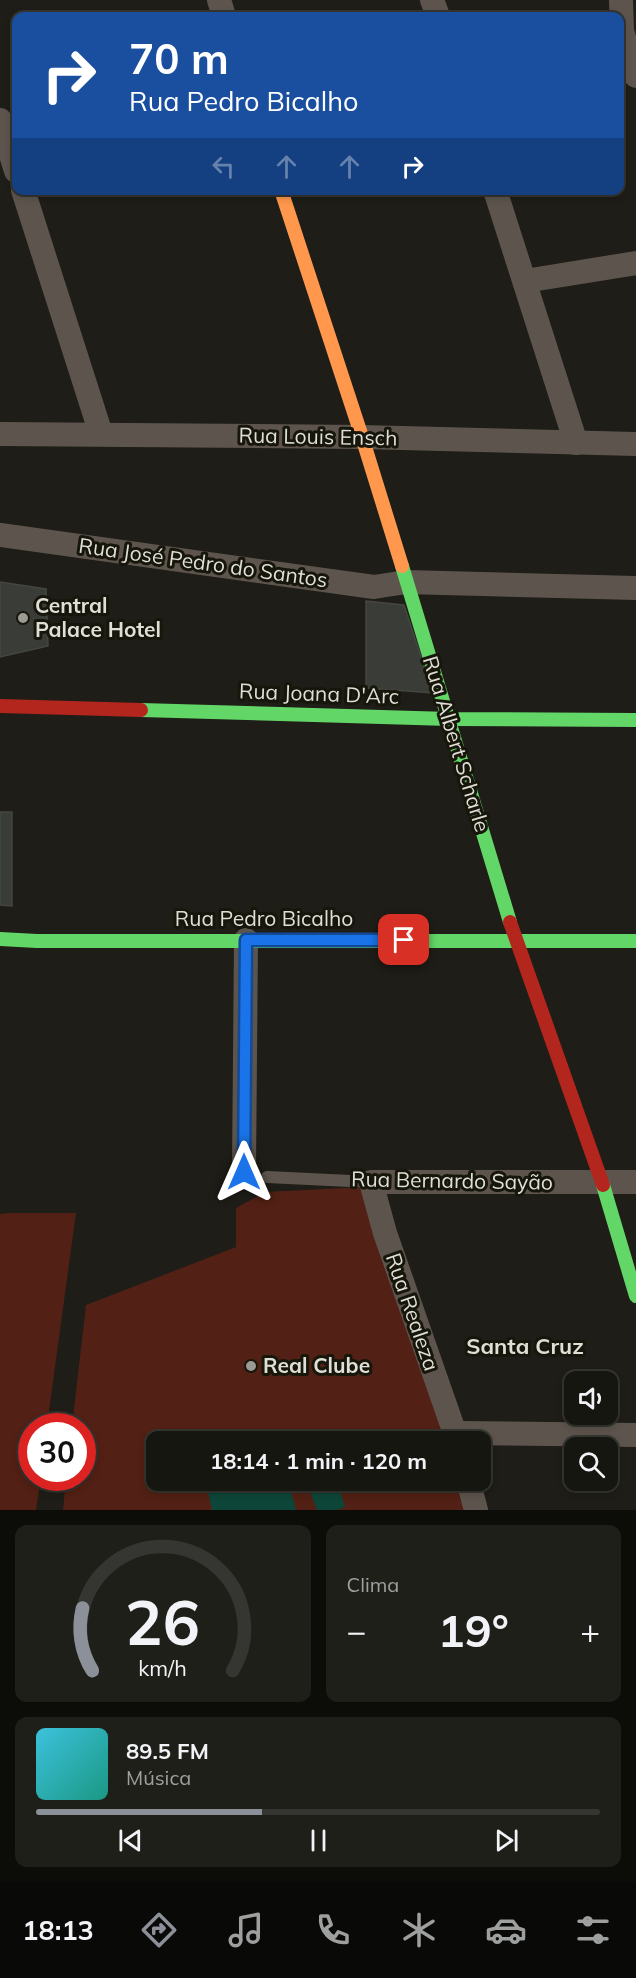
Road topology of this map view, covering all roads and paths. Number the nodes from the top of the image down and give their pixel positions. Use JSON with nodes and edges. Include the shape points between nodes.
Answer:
{"nodes":[{"id":1,"x":624,"y":37,"type":"edge"},
{"id":2,"x":636,"y":76,"type":"edge"},
{"id":3,"x":0,"y":120,"type":"edge"},
{"id":4,"x":12,"y":158,"type":"edge"},
{"id":5,"x":25,"y":195,"type":"edge"},
{"id":6,"x":283,"y":195,"type":"edge"},
{"id":7,"x":497,"y":195,"type":"edge"},
{"id":8,"x":636,"y":263,"type":"edge"},
{"id":9,"x":525,"y":281,"type":"junction"},
{"id":10,"x":0,"y":434,"type":"edge"},
{"id":11,"x":101,"y":434,"type":"junction"},
{"id":12,"x":362,"y":437,"type":"junction"},
{"id":13,"x":576,"y":443,"type":"junction"},
{"id":14,"x":636,"y":444,"type":"edge"},
{"id":15,"x":0,"y":535,"type":"edge"},
{"id":16,"x":406,"y":582,"type":"junction"},
{"id":17,"x":636,"y":588,"type":"edge"},
{"id":18,"x":0,"y":706,"type":"edge"},
{"id":19,"x":449,"y":719,"type":"junction"},
{"id":20,"x":636,"y":720,"type":"edge"},
{"id":21,"x":0,"y":939,"type":"edge"},
{"id":22,"x":246,"y":940,"type":"junction"},
{"id":23,"x":516,"y":941,"type":"junction"},
{"id":24,"x":636,"y":941,"type":"edge"},
{"id":25,"x":257,"y":1176,"type":"joint"},
{"id":26,"x":371,"y":1182,"type":"junction"},
{"id":27,"x":602,"y":1182,"type":"junction"},
{"id":28,"x":636,"y":1182,"type":"edge"},
{"id":29,"x":636,"y":1296,"type":"edge"},
{"id":30,"x":455,"y":1431,"type":"edge"},
{"id":31,"x":636,"y":1435,"type":"edge"},
{"id":32,"x":491,"y":1437,"type":"edge"},
{"id":33,"x":471,"y":1491,"type":"edge"},
{"id":34,"x":476,"y":1510,"type":"edge"}],
"edges":[{"from":1,"to":2,"type":"street"},
{"from":3,"to":4,"type":"street"},
{"from":5,"to":11,"type":"street"},
{"from":6,"to":12,"type":"street","name":"Rua Albert Scharle"},
{"from":7,"to":9,"type":"street"},
{"from":8,"to":9,"type":"street"},
{"from":9,"to":13,"type":"street"},
{"from":10,"to":11,"type":"street","name":"Rua Louis Ensch"},
{"from":11,"to":12,"type":"street","name":"Rua Louis Ensch"},
{"from":12,"to":13,"type":"street","name":"Rua Louis Ensch"},
{"from":12,"to":16,"type":"street","name":"Rua Albert Scharle"},
{"from":13,"to":14,"type":"street","name":"Rua Louis Ensch"},
{"from":15,"to":16,"type":"street","name":"Rua José Pedro do Santos","via":[[374,587]]},
{"from":16,"to":17,"type":"street","name":"Rua José Pedro do Santos"},
{"from":16,"to":19,"type":"street","name":"Rua Albert Scharle"},
{"from":18,"to":19,"type":"street","name":"Rua Joana D'Arc"},
{"from":19,"to":20,"type":"street","name":"Rua Joana D'Arc"},
{"from":19,"to":23,"type":"street","name":"Rua Albert Scharle"},
{"from":21,"to":22,"type":"street","name":"Rua Pedro Bicalho"},
{"from":22,"to":23,"type":"street","name":"Rua Pedro Bicalho"},
{"from":22,"to":25,"type":"street","via":[[244,1169]]},
{"from":23,"to":24,"type":"street","name":"Rua Pedro Bicalho"},
{"from":23,"to":27,"type":"street","name":"Rua Albert Scharle"},
{"from":25,"to":26,"type":"lane","name":"Rua Bernardo Sayão"},
{"from":26,"to":27,"type":"street","name":"Rua Bernardo Sayão"},
{"from":26,"to":30,"type":"street","name":"Rua Realeza","via":[[385,1233]]},
{"from":27,"to":28,"type":"street","name":"Rua Bernardo Sayão"},
{"from":27,"to":29,"type":"street","name":"Rua Albert Scharle"},
{"from":31,"to":32,"type":"street"},
{"from":33,"to":34,"type":"street"}]}
